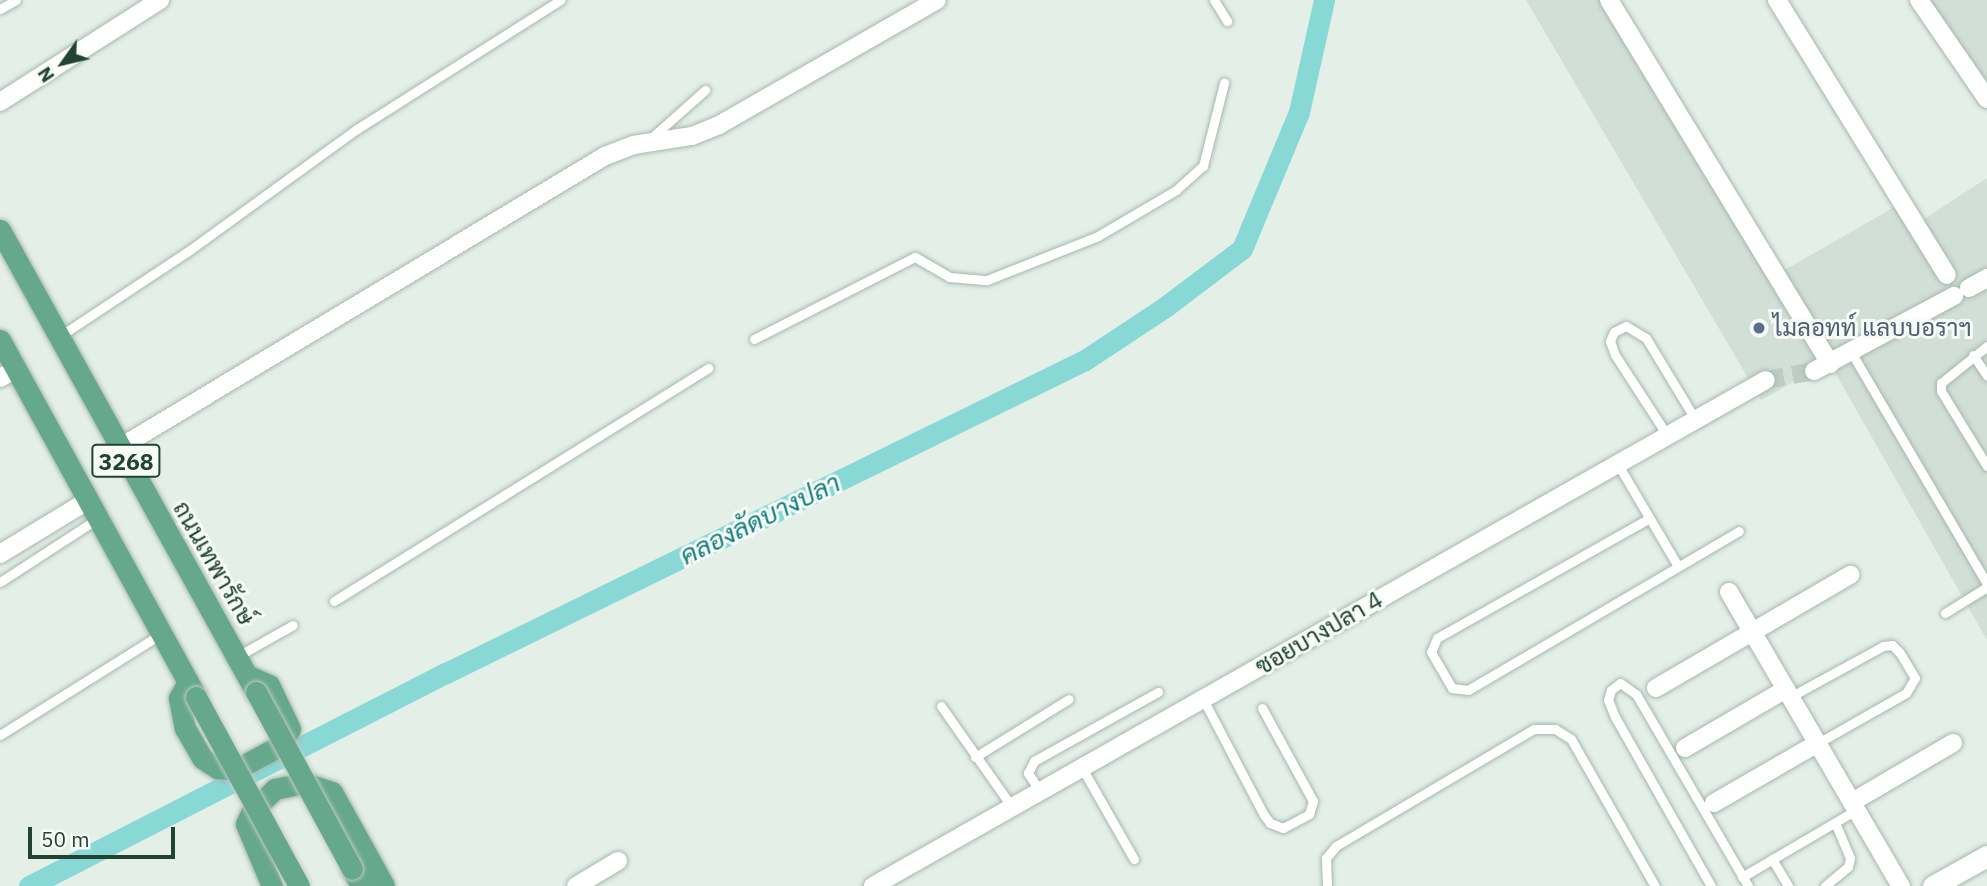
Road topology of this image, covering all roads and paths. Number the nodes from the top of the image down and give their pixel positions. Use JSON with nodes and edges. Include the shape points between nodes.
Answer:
{"nodes":[{"id":1,"x":16,"y":0,"type":"edge"},
{"id":2,"x":160,"y":0,"type":"edge"},
{"id":3,"x":560,"y":0,"type":"edge"},
{"id":4,"x":937,"y":0,"type":"edge"},
{"id":5,"x":1214,"y":0,"type":"edge"},
{"id":6,"x":1609,"y":0,"type":"edge"},
{"id":7,"x":1777,"y":0,"type":"edge"},
{"id":8,"x":1919,"y":0,"type":"edge"},
{"id":9,"x":0,"y":9,"type":"edge"},
{"id":10,"x":1227,"y":21,"type":"dead end"},
{"id":11,"x":1224,"y":83,"type":"dead end"},
{"id":12,"x":705,"y":90,"type":"dead end"},
{"id":13,"x":1987,"y":99,"type":"edge"},
{"id":14,"x":0,"y":102,"type":"edge"},
{"id":15,"x":646,"y":143,"type":"junction"},
{"id":16,"x":0,"y":230,"type":"edge"},
{"id":17,"x":1947,"y":275,"type":"dead end"},
{"id":18,"x":1987,"y":278,"type":"edge"},
{"id":19,"x":58,"y":337,"type":"junction"},
{"id":20,"x":0,"y":340,"type":"edge"},
{"id":21,"x":754,"y":340,"type":"dead end"},
{"id":22,"x":1987,"y":346,"type":"edge"},
{"id":23,"x":1851,"y":352,"type":"junction"},
{"id":24,"x":1973,"y":355,"type":"junction"},
{"id":25,"x":708,"y":368,"type":"dead end"},
{"id":26,"x":8,"y":373,"type":"edge"},
{"id":27,"x":1987,"y":376,"type":"edge"},
{"id":28,"x":1766,"y":380,"type":"tunnel mouth"},
{"id":29,"x":1695,"y":419,"type":"junction"},
{"id":30,"x":1667,"y":435,"type":"junction"},
{"id":31,"x":119,"y":449,"type":"junction"},
{"id":32,"x":1617,"y":463,"type":"junction"},
{"id":33,"x":1987,"y":466,"type":"edge"},
{"id":34,"x":92,"y":510,"type":"junction"},
{"id":35,"x":1648,"y":519,"type":"junction"},
{"id":36,"x":1739,"y":531,"type":"dead end"},
{"id":37,"x":0,"y":554,"type":"edge"},
{"id":38,"x":1678,"y":566,"type":"junction"},
{"id":39,"x":1850,"y":575,"type":"dead end"},
{"id":40,"x":0,"y":582,"type":"edge"},
{"id":41,"x":1987,"y":586,"type":"edge"},
{"id":42,"x":1729,"y":592,"type":"dead end"},
{"id":43,"x":334,"y":601,"type":"dead end"},
{"id":44,"x":1945,"y":613,"type":"dead end"},
{"id":45,"x":293,"y":625,"type":"dead end"},
{"id":46,"x":1755,"y":634,"type":"junction"},
{"id":47,"x":162,"y":635,"type":"junction"},
{"id":48,"x":246,"y":674,"type":"junction"},
{"id":49,"x":1656,"y":688,"type":"dead end"},
{"id":50,"x":192,"y":690,"type":"junction"},
{"id":51,"x":1158,"y":692,"type":"dead end"},
{"id":52,"x":1788,"y":693,"type":"junction"},
{"id":53,"x":1069,"y":699,"type":"dead end"},
{"id":54,"x":1203,"y":699,"type":"junction"},
{"id":55,"x":941,"y":706,"type":"dead end"},
{"id":56,"x":1262,"y":708,"type":"dead end"},
{"id":57,"x":0,"y":735,"type":"edge"},
{"id":58,"x":1818,"y":743,"type":"junction"},
{"id":59,"x":1953,"y":743,"type":"dead end"},
{"id":60,"x":1685,"y":748,"type":"dead end"},
{"id":61,"x":975,"y":757,"type":"junction"},
{"id":62,"x":1082,"y":768,"type":"junction"},
{"id":63,"x":1040,"y":792,"type":"junction"},
{"id":64,"x":1714,"y":803,"type":"dead end"},
{"id":65,"x":1854,"y":806,"type":"junction"},
{"id":66,"x":1012,"y":807,"type":"junction"},
{"id":67,"x":1835,"y":822,"type":"junction"},
{"id":68,"x":1987,"y":856,"type":"edge"},
{"id":69,"x":1134,"y":859,"type":"dead end"},
{"id":70,"x":1772,"y":859,"type":"junction"},
{"id":71,"x":618,"y":861,"type":"dead end"},
{"id":72,"x":1742,"y":877,"type":"junction"},
{"id":73,"x":356,"y":878,"type":"edge"},
{"id":74,"x":272,"y":886,"type":"edge"},
{"id":75,"x":299,"y":886,"type":"edge"},
{"id":76,"x":384,"y":886,"type":"edge"},
{"id":77,"x":576,"y":886,"type":"edge"},
{"id":78,"x":873,"y":886,"type":"edge"},
{"id":79,"x":1327,"y":886,"type":"edge"},
{"id":80,"x":1655,"y":886,"type":"edge"},
{"id":81,"x":1711,"y":886,"type":"edge"},
{"id":82,"x":1748,"y":886,"type":"edge"},
{"id":83,"x":1788,"y":886,"type":"edge"},
{"id":84,"x":1825,"y":886,"type":"edge"},
{"id":85,"x":1901,"y":886,"type":"edge"},
{"id":86,"x":1933,"y":886,"type":"edge"}],
"edges":[{"from":1,"to":9,"type":"lane"},
{"from":2,"to":14,"type":"street"},
{"from":3,"to":19,"type":"lane","via":[[356,130],[187,252]]},
{"from":4,"to":15,"type":"street","via":[[719,125],[692,136]]},
{"from":5,"to":10,"type":"lane"},
{"from":6,"to":23,"type":"street","via":[[1822,368]]},
{"from":7,"to":17,"type":"street"},
{"from":8,"to":13,"type":"street"},
{"from":11,"to":21,"type":"lane","via":[[1203,166],[1176,190],[1098,236],[987,280],[949,277],[915,257]]},
{"from":12,"to":15,"type":"lane"},
{"from":15,"to":31,"type":"street","via":[[619,148],[562,180]]},
{"from":16,"to":19,"type":"main road","name":"ถนนเทพารักษ์","number":"3268"},
{"from":18,"to":23,"type":"street"},
{"from":19,"to":31,"type":"main road","name":"ถนนเทพารักษ์","number":"3268"},
{"from":20,"to":26,"type":"main road","number":"3268"},
{"from":22,"to":24,"type":"lane"},
{"from":23,"to":41,"type":"lane"},
{"from":24,"to":27,"type":"lane"},
{"from":24,"to":33,"type":"lane","via":[[1944,377],[1941,391]]},
{"from":25,"to":43,"type":"lane"},
{"from":26,"to":34,"type":"main road","number":"3268"},
{"from":28,"to":29,"type":"street","name":"ซอยบางปลา 4"},
{"from":29,"to":30,"type":"street","name":"ซอยบางปลา 4"},
{"from":29,"to":30,"type":"lane","via":[[1646,338],[1626,326],[1614,332],[1610,341],[1615,355]]},
{"from":30,"to":32,"type":"street","name":"ซอยบางปลา 4"},
{"from":31,"to":48,"type":"main road","name":"ถนนเทพารักษ์","number":"3268"},
{"from":32,"to":35,"type":"lane"},
{"from":32,"to":54,"type":"street","name":"ซอยบางปลา 4"},
{"from":34,"to":37,"type":"street"},
{"from":34,"to":40,"type":"lane"},
{"from":34,"to":47,"type":"main road","number":"3268"},
{"from":35,"to":38,"type":"lane"},
{"from":35,"to":38,"type":"lane","via":[[1437,638],[1431,652],[1452,688],[1468,690]]},
{"from":36,"to":38,"type":"lane"},
{"from":39,"to":46,"type":"street"},
{"from":41,"to":44,"type":"lane"},
{"from":42,"to":46,"type":"street"},
{"from":45,"to":48,"type":"lane"},
{"from":46,"to":49,"type":"street"},
{"from":46,"to":52,"type":"street"},
{"from":47,"to":50,"type":"main road","number":"3268"},
{"from":47,"to":57,"type":"lane"},
{"from":48,"to":50,"type":"main road","via":[[269,685],[290,729],[281,745],[235,770],[216,768],[202,758],[185,728],[179,698]]},
{"from":48,"to":73,"type":"main road","name":"ถนนเทพารักษ์","number":"3268","bridge":true},
{"from":50,"to":75,"type":"main road","number":"3268","bridge":true},
{"from":51,"to":63,"type":"lane","via":[[1034,761],[1028,773]]},
{"from":52,"to":58,"type":"street"},
{"from":52,"to":58,"type":"lane","via":[[1883,646],[1892,645],[1916,678],[1906,693]]},
{"from":52,"to":60,"type":"street"},
{"from":53,"to":61,"type":"lane"},
{"from":54,"to":56,"type":"lane","via":[[1264,815],[1283,828],[1309,814],[1313,801]]},
{"from":54,"to":62,"type":"street","name":"ซอยบางปลา 4"},
{"from":55,"to":61,"type":"lane"},
{"from":58,"to":64,"type":"street"},
{"from":58,"to":65,"type":"street"},
{"from":59,"to":65,"type":"street"},
{"from":61,"to":66,"type":"lane"},
{"from":62,"to":63,"type":"street","name":"ซอยบางปลา 4"},
{"from":62,"to":69,"type":"lane"},
{"from":63,"to":66,"type":"street","name":"ซอยบางปลา 4"},
{"from":65,"to":67,"type":"lane"},
{"from":65,"to":85,"type":"street"},
{"from":66,"to":78,"type":"street","name":"ซอยบางปลา 4"},
{"from":67,"to":70,"type":"lane"},
{"from":67,"to":84,"type":"lane","via":[[1850,858],[1848,867]]},
{"from":68,"to":86,"type":"street"},
{"from":70,"to":72,"type":"lane"},
{"from":70,"to":83,"type":"lane"},
{"from":71,"to":77,"type":"street"},
{"from":72,"to":81,"type":"lane","via":[[1636,694],[1620,683],[1608,700],[1615,717]]},
{"from":72,"to":82,"type":"lane"},
{"from":74,"to":76,"type":"main road","via":[[246,824],[252,811],[275,789],[304,783],[332,792]]},
{"from":79,"to":80,"type":"lane","via":[[1326,858],[1336,846],[1534,729],[1555,729],[1572,739]]}]}
